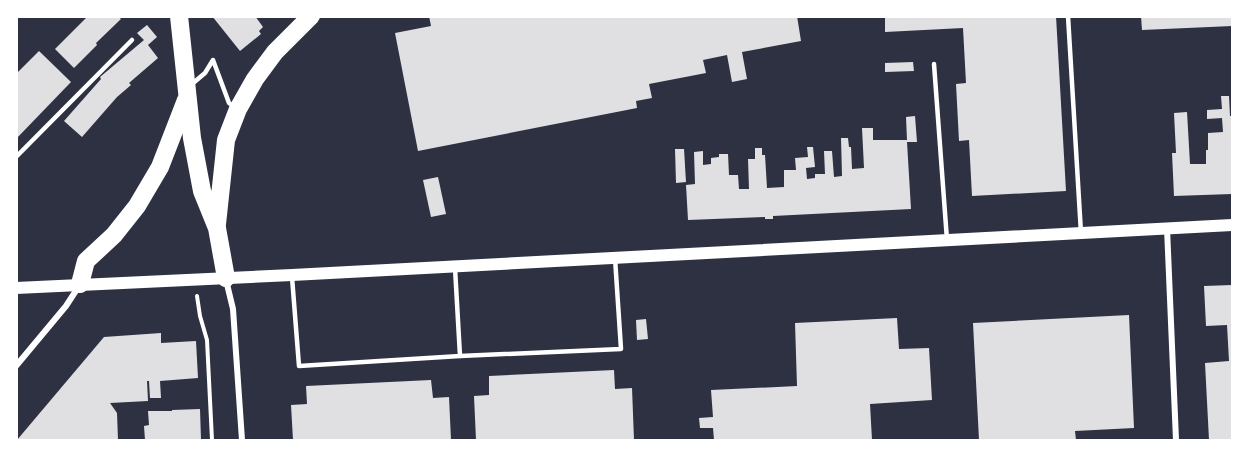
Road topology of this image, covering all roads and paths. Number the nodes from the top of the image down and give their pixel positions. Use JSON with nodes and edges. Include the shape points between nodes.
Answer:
{"nodes":[{"id":1,"x":178,"y":16,"type":"edge"},
{"id":2,"x":311,"y":16,"type":"edge"},
{"id":3,"x":1068,"y":16,"type":"edge"},
{"id":4,"x":132,"y":40,"type":"dead end"},
{"id":5,"x":934,"y":64,"type":"dead end"},
{"id":6,"x":188,"y":91,"type":"junction"},
{"id":7,"x":238,"y":110,"type":"junction"},
{"id":8,"x":16,"y":157,"type":"edge"},
{"id":9,"x":1233,"y":225,"type":"edge"},
{"id":10,"x":217,"y":228,"type":"junction"},
{"id":11,"x":1167,"y":228,"type":"junction"},
{"id":12,"x":1081,"y":233,"type":"junction"},
{"id":13,"x":947,"y":240,"type":"junction"},
{"id":14,"x":615,"y":257,"type":"junction"},
{"id":15,"x":455,"y":266,"type":"junction"},
{"id":16,"x":292,"y":275,"type":"junction"},
{"id":17,"x":226,"y":278,"type":"junction"},
{"id":18,"x":195,"y":279,"type":"junction"},
{"id":19,"x":80,"y":284,"type":"junction"},
{"id":20,"x":16,"y":288,"type":"edge"},
{"id":21,"x":460,"y":356,"type":"junction"},
{"id":22,"x":16,"y":366,"type":"edge"},
{"id":23,"x":212,"y":441,"type":"edge"},
{"id":24,"x":242,"y":441,"type":"edge"},
{"id":25,"x":1176,"y":441,"type":"edge"}],
"edges":[{"from":1,"to":6,"type":"highway"},
{"from":2,"to":7,"type":"highway","via":[[275,52]]},
{"from":3,"to":12,"type":"lane"},
{"from":4,"to":8,"type":"lane"},
{"from":5,"to":13,"type":"lane"},
{"from":6,"to":7,"type":"lane","via":[[213,60],[229,103]]},
{"from":6,"to":10,"type":"highway","via":[[202,191]]},
{"from":6,"to":19,"type":"highway","via":[[160,167],[137,206],[86,261]]},
{"from":7,"to":10,"type":"highway","via":[[226,140]]},
{"from":9,"to":11,"type":"main road"},
{"from":10,"to":17,"type":"highway"},
{"from":11,"to":12,"type":"main road"},
{"from":11,"to":25,"type":"street"},
{"from":12,"to":13,"type":"main road"},
{"from":13,"to":14,"type":"main road"},
{"from":14,"to":15,"type":"main road"},
{"from":14,"to":21,"type":"lane","via":[[621,349]]},
{"from":15,"to":16,"type":"main road"},
{"from":15,"to":21,"type":"lane"},
{"from":16,"to":17,"type":"main road"},
{"from":16,"to":21,"type":"lane","via":[[298,366]]},
{"from":17,"to":18,"type":"main road"},
{"from":17,"to":24,"type":"street","via":[[233,309]]},
{"from":18,"to":19,"type":"main road"},
{"from":18,"to":23,"type":"path","via":[[207,340]]},
{"from":19,"to":20,"type":"main road"},
{"from":19,"to":22,"type":"street"}]}
